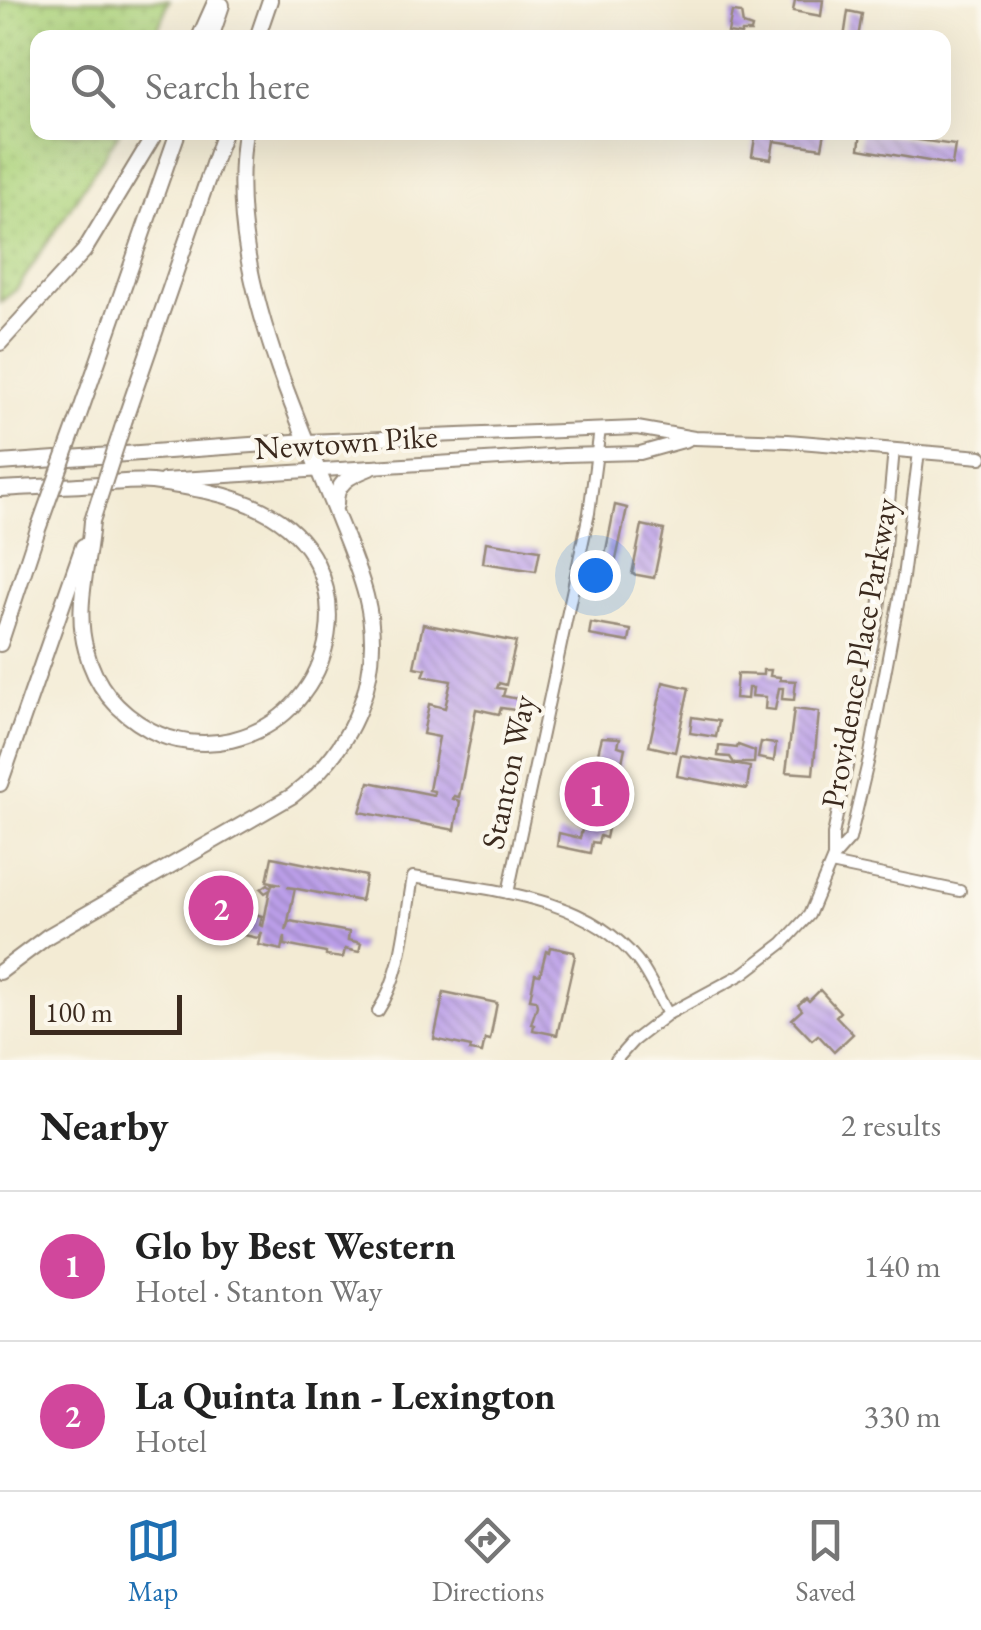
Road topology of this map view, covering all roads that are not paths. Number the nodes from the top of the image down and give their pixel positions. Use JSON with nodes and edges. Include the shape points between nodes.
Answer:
{"nodes":[{"id":1,"x":216,"y":0,"type":"edge"},
{"id":2,"x":224,"y":0,"type":"edge"},
{"id":3,"x":270,"y":0,"type":"edge"},
{"id":4,"x":278,"y":0,"type":"edge"},
{"id":5,"x":203,"y":30,"type":"edge"},
{"id":6,"x":214,"y":30,"type":"edge"},
{"id":7,"x":260,"y":30,"type":"edge"},
{"id":8,"x":270,"y":30,"type":"edge"},
{"id":9,"x":151,"y":140,"type":"edge"},
{"id":10,"x":175,"y":140,"type":"edge"},
{"id":11,"x":221,"y":140,"type":"edge"},
{"id":12,"x":245,"y":140,"type":"edge"},
{"id":13,"x":0,"y":343,"type":"edge"},
{"id":14,"x":600,"y":429,"type":"junction"},
{"id":15,"x":694,"y":438,"type":"junction"},
{"id":16,"x":307,"y":441,"type":"junction"},
{"id":17,"x":894,"y":449,"type":"junction"},
{"id":18,"x":918,"y":452,"type":"junction"},
{"id":19,"x":598,"y":454,"type":"junction"},
{"id":20,"x":981,"y":457,"type":"edge"},
{"id":21,"x":0,"y":463,"type":"edge"},
{"id":22,"x":370,"y":468,"type":"junction"},
{"id":23,"x":318,"y":472,"type":"junction"},
{"id":24,"x":148,"y":481,"type":"junction"},
{"id":25,"x":0,"y":489,"type":"edge"},
{"id":26,"x":339,"y":521,"type":"junction"},
{"id":27,"x":92,"y":522,"type":"junction"},
{"id":28,"x":0,"y":644,"type":"edge"},
{"id":29,"x":0,"y":784,"type":"edge"},
{"id":30,"x":832,"y":861,"type":"junction"},
{"id":31,"x":960,"y":892,"type":"dead end"},
{"id":32,"x":508,"y":893,"type":"junction"},
{"id":33,"x":0,"y":972,"type":"edge"},
{"id":34,"x":378,"y":1011,"type":"dead end"},
{"id":35,"x":668,"y":1014,"type":"junction"},
{"id":36,"x":616,"y":1060,"type":"edge"}],
"edges":[{"from":1,"to":5,"type":"highway"},
{"from":2,"to":6,"type":"highway"},
{"from":3,"to":7,"type":"highway"},
{"from":4,"to":8,"type":"highway"},
{"from":9,"to":13,"type":"highway","via":[[84,251]]},
{"from":10,"to":28,"type":"highway","bridge":true},
{"from":11,"to":27,"type":"highway","bridge":true},
{"from":12,"to":16,"type":"highway","via":[[242,210],[252,284]]},
{"from":14,"to":15,"type":"main road","name":"Newtown Pike"},
{"from":14,"to":16,"type":"main road","name":"Newtown Pike"},
{"from":14,"to":19,"type":"street","name":"Stanton Way"},
{"from":15,"to":17,"type":"main road","name":"Newtown Pike"},
{"from":15,"to":19,"type":"main road","name":"Newtown Pike","via":[[640,453]]},
{"from":16,"to":21,"type":"highway","name":"Newtown Pike"},
{"from":16,"to":23,"type":"highway"},
{"from":17,"to":18,"type":"main road","name":"Newtown Pike"},
{"from":17,"to":30,"type":"street","name":"Providence Place Parkway","via":[[879,611]]},
{"from":18,"to":20,"type":"main road","name":"Newtown Pike"},
{"from":18,"to":30,"type":"street","name":"Providence Place Parkway","via":[[912,528],[870,754],[850,838]]},
{"from":19,"to":22,"type":"main road","name":"Newtown Pike"},
{"from":19,"to":32,"type":"street","name":"Stanton Way"},
{"from":22,"to":23,"type":"main road","name":"Newtown Pike"},
{"from":22,"to":26,"type":"highway","via":[[342,482],[336,494]]},
{"from":23,"to":24,"type":"main road","name":"Newtown Pike"},
{"from":23,"to":26,"type":"highway"},
{"from":24,"to":25,"type":"highway","name":"Newtown Pike"},
{"from":24,"to":27,"type":"highway","via":[[264,510],[286,525],[315,562],[328,598],[328,638],[311,686],[276,721],[236,739],[197,743],[158,734],[111,701],[84,646],[82,595]]},
{"from":26,"to":33,"type":"highway","via":[[367,598],[372,669],[356,720],[335,754],[292,796],[48,936]]},
{"from":27,"to":29,"type":"highway"},
{"from":30,"to":31,"type":"street"},
{"from":30,"to":35,"type":"street","name":"Providence Place Parkway","via":[[809,915],[782,944]]},
{"from":32,"to":34,"type":"street","name":"Stanton Way","via":[[413,878],[394,974]]},
{"from":32,"to":35,"type":"street","via":[[591,921],[640,964]]},
{"from":35,"to":36,"type":"street","name":"Providence Place Parkway"}]}
